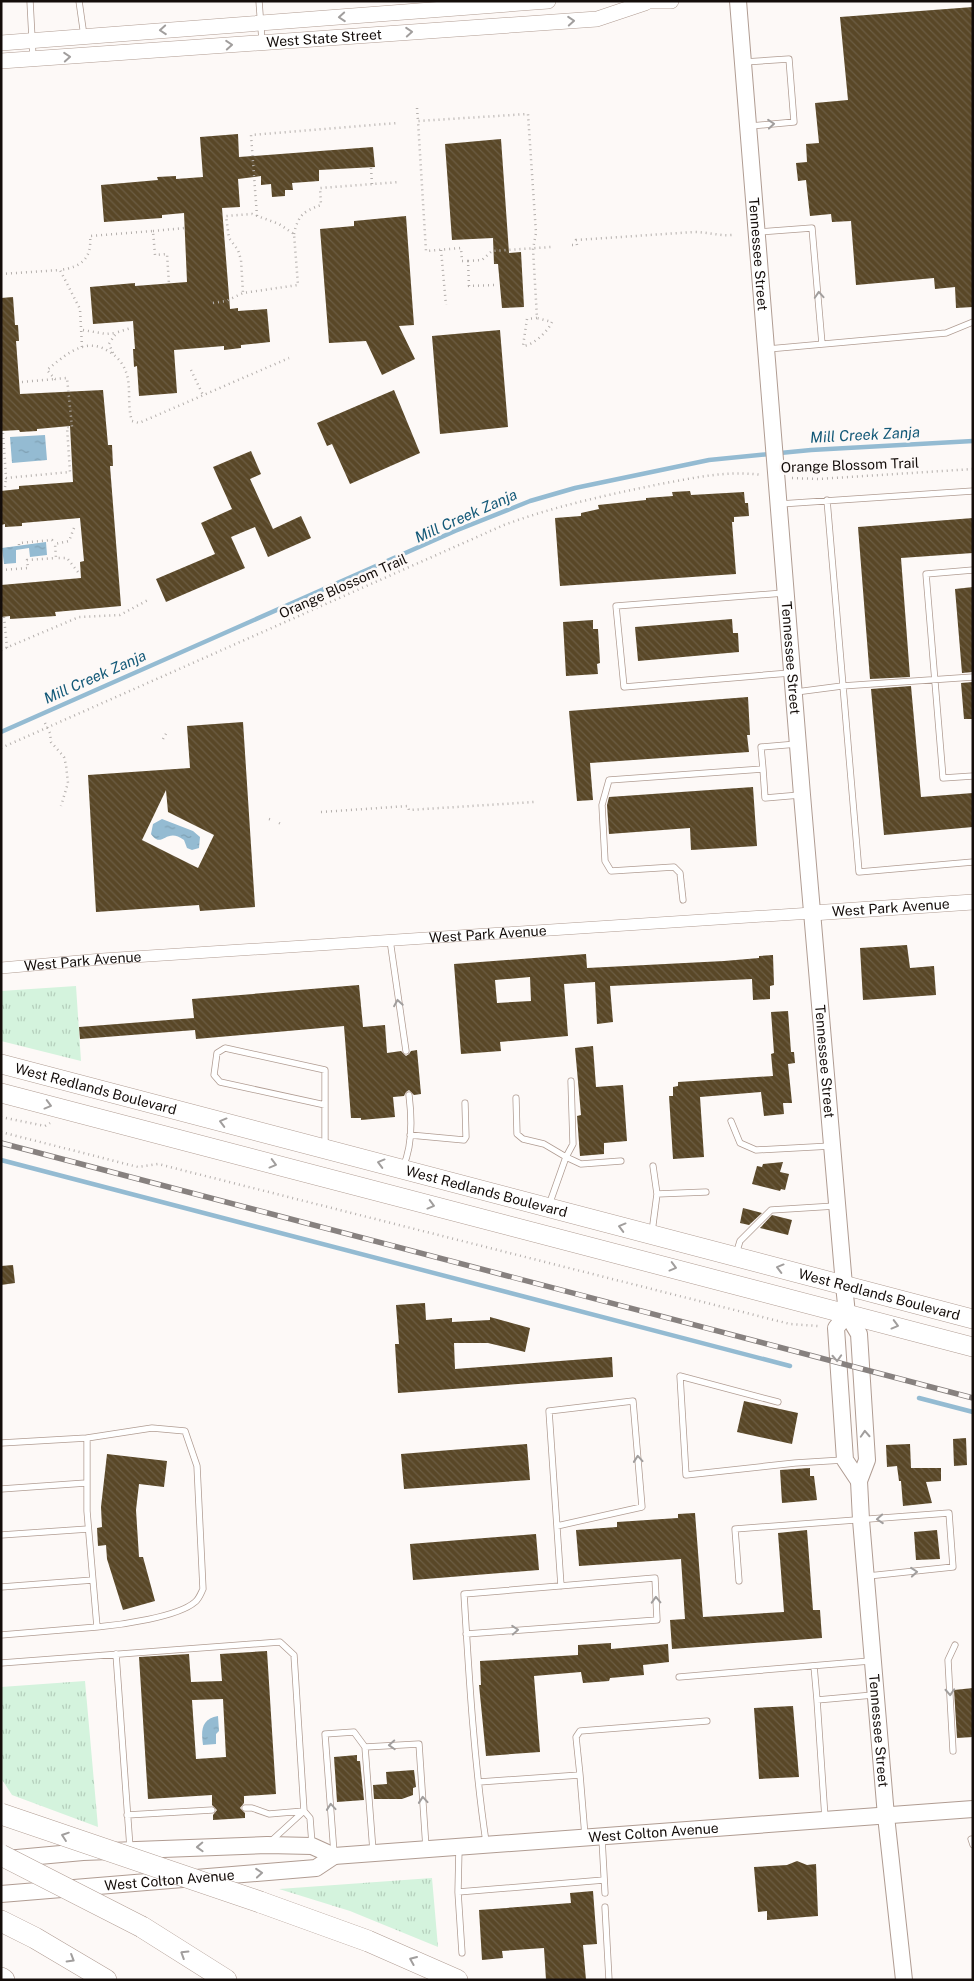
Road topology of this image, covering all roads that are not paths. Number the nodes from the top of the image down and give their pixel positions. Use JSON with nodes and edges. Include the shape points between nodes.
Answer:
{"nodes":[{"id":1,"x":30,"y":1,"type":"edge"},
{"id":2,"x":79,"y":1,"type":"edge"},
{"id":3,"x":259,"y":1,"type":"edge"},
{"id":4,"x":548,"y":1,"type":"edge"},
{"id":5,"x":671,"y":1,"type":"edge"},
{"id":6,"x":738,"y":1,"type":"edge"},
{"id":7,"x":640,"y":2,"type":"edge"},
{"id":8,"x":260,"y":23,"type":"junction"},
{"id":9,"x":84,"y":36,"type":"junction"},
{"id":10,"x":33,"y":41,"type":"junction"},
{"id":11,"x":1,"y":42,"type":"edge"},
{"id":12,"x":262,"y":43,"type":"junction"},
{"id":13,"x":34,"y":59,"type":"junction"},
{"id":14,"x":1,"y":61,"type":"edge"},
{"id":15,"x":744,"y":62,"type":"junction"},
{"id":16,"x":749,"y":126,"type":"junction"},
{"id":17,"x":757,"y":232,"type":"junction"},
{"id":18,"x":973,"y":322,"type":"edge"},
{"id":19,"x":822,"y":344,"type":"junction"},
{"id":20,"x":767,"y":349,"type":"junction"},
{"id":21,"x":973,"y":491,"type":"edge"},
{"id":22,"x":827,"y":500,"type":"junction"},
{"id":23,"x":779,"y":504,"type":"junction"},
{"id":24,"x":973,"y":570,"type":"edge"},
{"id":25,"x":786,"y":593,"type":"junction"},
{"id":26,"x":792,"y":672,"type":"junction"},
{"id":27,"x":973,"y":677,"type":"edge"},
{"id":28,"x":935,"y":679,"type":"junction"},
{"id":29,"x":842,"y":686,"type":"junction"},
{"id":30,"x":794,"y":692,"type":"junction"},
{"id":31,"x":798,"y":744,"type":"junction"},
{"id":32,"x":763,"y":769,"type":"junction"},
{"id":33,"x":973,"y":776,"type":"edge"},
{"id":34,"x":802,"y":795,"type":"junction"},
{"id":35,"x":973,"y":862,"type":"edge"},
{"id":36,"x":683,"y":900,"type":"dead end"},
{"id":37,"x":973,"y":902,"type":"edge"},
{"id":38,"x":812,"y":913,"type":"junction"},
{"id":39,"x":390,"y":940,"type":"junction"},
{"id":40,"x":1,"y":968,"type":"edge"},
{"id":41,"x":406,"y":1051,"type":"dead end"},
{"id":42,"x":1,"y":1064,"type":"edge"},
{"id":43,"x":571,"y":1081,"type":"dead end"},
{"id":44,"x":1,"y":1093,"type":"edge"},
{"id":45,"x":410,"y":1095,"type":"dead end"},
{"id":46,"x":516,"y":1098,"type":"dead end"},
{"id":47,"x":465,"y":1104,"type":"dead end"},
{"id":48,"x":325,"y":1105,"type":"junction"},
{"id":49,"x":731,"y":1121,"type":"dead end"},
{"id":50,"x":410,"y":1135,"type":"junction"},
{"id":51,"x":833,"y":1145,"type":"junction"},
{"id":52,"x":325,"y":1149,"type":"junction"},
{"id":53,"x":566,"y":1157,"type":"junction"},
{"id":54,"x":621,"y":1161,"type":"dead end"},
{"id":55,"x":653,"y":1166,"type":"dead end"},
{"id":56,"x":402,"y":1169,"type":"junction"},
{"id":57,"x":706,"y":1192,"type":"dead end"},
{"id":58,"x":656,"y":1194,"type":"junction"},
{"id":59,"x":837,"y":1206,"type":"junction"},
{"id":60,"x":549,"y":1207,"type":"junction"},
{"id":61,"x":651,"y":1234,"type":"junction"},
{"id":62,"x":736,"y":1256,"type":"junction"},
{"id":63,"x":844,"y":1285,"type":"junction"},
{"id":64,"x":847,"y":1314,"type":"junction"},
{"id":65,"x":973,"y":1319,"type":"edge"},
{"id":66,"x":973,"y":1347,"type":"edge"},
{"id":67,"x":778,"y":1402,"type":"dead end"},
{"id":68,"x":86,"y":1438,"type":"junction"},
{"id":69,"x":1,"y":1443,"type":"edge"},
{"id":70,"x":845,"y":1460,"type":"junction"},
{"id":71,"x":859,"y":1481,"type":"junction"},
{"id":72,"x":86,"y":1483,"type":"junction"},
{"id":73,"x":1,"y":1490,"type":"edge"},
{"id":74,"x":861,"y":1520,"type":"junction"},
{"id":75,"x":557,"y":1526,"type":"junction"},
{"id":76,"x":88,"y":1528,"type":"junction"},
{"id":77,"x":1,"y":1535,"type":"edge"},
{"id":78,"x":865,"y":1576,"type":"junction"},
{"id":79,"x":93,"y":1580,"type":"junction"},
{"id":80,"x":739,"y":1582,"type":"dead end"},
{"id":81,"x":561,"y":1586,"type":"junction"},
{"id":82,"x":1,"y":1587,"type":"edge"},
{"id":83,"x":97,"y":1627,"type":"junction"},
{"id":84,"x":1,"y":1634,"type":"edge"},
{"id":85,"x":466,"y":1634,"type":"junction"},
{"id":86,"x":955,"y":1644,"type":"dead end"},
{"id":87,"x":116,"y":1654,"type":"junction"},
{"id":88,"x":872,"y":1661,"type":"junction"},
{"id":89,"x":1,"y":1663,"type":"edge"},
{"id":90,"x":814,"y":1666,"type":"junction"},
{"id":91,"x":679,"y":1677,"type":"dead end"},
{"id":92,"x":875,"y":1695,"type":"junction"},
{"id":93,"x":817,"y":1700,"type":"junction"},
{"id":94,"x":707,"y":1722,"type":"dead end"},
{"id":95,"x":365,"y":1747,"type":"junction"},
{"id":96,"x":953,"y":1751,"type":"dead end"},
{"id":97,"x":580,"y":1775,"type":"junction"},
{"id":98,"x":479,"y":1782,"type":"junction"},
{"id":99,"x":245,"y":1808,"type":"dead end"},
{"id":100,"x":973,"y":1809,"type":"edge"},
{"id":101,"x":212,"y":1810,"type":"dead end"},
{"id":102,"x":304,"y":1811,"type":"junction"},
{"id":103,"x":1,"y":1814,"type":"edge"},
{"id":104,"x":127,"y":1815,"type":"junction"},
{"id":105,"x":886,"y":1816,"type":"junction"},
{"id":106,"x":825,"y":1820,"type":"junction"},
{"id":107,"x":594,"y":1837,"type":"junction"},
{"id":108,"x":267,"y":1845,"type":"junction"},
{"id":109,"x":486,"y":1845,"type":"junction"},
{"id":110,"x":312,"y":1846,"type":"junction"},
{"id":111,"x":459,"y":1847,"type":"junction"},
{"id":112,"x":426,"y":1849,"type":"junction"},
{"id":113,"x":130,"y":1850,"type":"junction"},
{"id":114,"x":373,"y":1853,"type":"junction"},
{"id":115,"x":334,"y":1856,"type":"junction"},
{"id":116,"x":1,"y":1857,"type":"edge"},
{"id":117,"x":604,"y":1880,"type":"junction"},
{"id":118,"x":458,"y":1892,"type":"junction"},
{"id":119,"x":605,"y":1893,"type":"dead end"},
{"id":120,"x":1,"y":1894,"type":"edge"},
{"id":121,"x":606,"y":1907,"type":"dead end"},
{"id":122,"x":1,"y":1921,"type":"edge"},
{"id":123,"x":462,"y":1952,"type":"dead end"},
{"id":124,"x":106,"y":1980,"type":"edge"},
{"id":125,"x":226,"y":1980,"type":"edge"},
{"id":126,"x":457,"y":1980,"type":"edge"},
{"id":127,"x":610,"y":1980,"type":"edge"},
{"id":128,"x":904,"y":1980,"type":"edge"}],
"edges":[{"from":1,"to":10,"type":"lane"},
{"from":2,"to":9,"type":"lane"},
{"from":3,"to":8,"type":"lane"},
{"from":4,"to":8,"type":"street","name":"West State Street","one_way":true},
{"from":5,"to":7,"type":"street","name":"West State Street"},
{"from":6,"to":15,"type":"main road","name":"Tennessee Street"},
{"from":12,"to":7,"type":"street","name":"West State Street","one_way":true,"via":[[597,19]]},
{"from":8,"to":9,"type":"street","name":"West State Street","one_way":true},
{"from":8,"to":12,"type":"lane"},
{"from":9,"to":10,"type":"street","name":"West State Street"},
{"from":10,"to":11,"type":"street","name":"West State Street"},
{"from":10,"to":13,"type":"lane"},
{"from":13,"to":12,"type":"street","name":"West State Street","one_way":true},
{"from":13,"to":14,"type":"street","name":"West State Street"},
{"from":15,"to":16,"type":"main road","name":"Tennessee Street"},
{"from":16,"to":15,"type":"lane","one_way":true,"via":[[794,122],[789,59]]},
{"from":16,"to":17,"type":"main road","name":"Tennessee Street"},
{"from":19,"to":17,"type":"lane","one_way":true,"via":[[812,228]]},
{"from":17,"to":20,"type":"main road","name":"Tennessee Street"},
{"from":18,"to":19,"type":"lane","via":[[946,333]]},
{"from":19,"to":20,"type":"lane"},
{"from":20,"to":23,"type":"main road","name":"Tennessee Street"},
{"from":21,"to":22,"type":"lane"},
{"from":22,"to":23,"type":"lane"},
{"from":22,"to":29,"type":"lane"},
{"from":23,"to":25,"type":"main road","name":"Tennessee Street"},
{"from":24,"to":28,"type":"lane","via":[[926,574]]},
{"from":25,"to":26,"type":"main road","name":"Tennessee Street"},
{"from":25,"to":26,"type":"lane","via":[[616,606],[624,687]]},
{"from":26,"to":30,"type":"main road","name":"Tennessee Street"},
{"from":27,"to":28,"type":"lane"},
{"from":28,"to":29,"type":"lane"},
{"from":28,"to":33,"type":"lane","via":[[943,778]]},
{"from":29,"to":30,"type":"lane"},
{"from":29,"to":35,"type":"lane","via":[[859,872]]},
{"from":30,"to":31,"type":"main road","name":"Tennessee Street"},
{"from":31,"to":32,"type":"lane","via":[[761,747]]},
{"from":31,"to":34,"type":"main road","name":"Tennessee Street"},
{"from":32,"to":34,"type":"lane","via":[[765,798]]},
{"from":32,"to":36,"type":"lane","via":[[609,780],[602,805],[605,862],[611,871],[674,867],[680,873]]},
{"from":34,"to":38,"type":"main road","name":"Tennessee Street"},
{"from":37,"to":38,"type":"street","name":"West Park Avenue"},
{"from":38,"to":39,"type":"street","name":"West Park Avenue"},
{"from":38,"to":51,"type":"main road","name":"Tennessee Street"},
{"from":39,"to":40,"type":"street","name":"West Park Avenue"},
{"from":41,"to":39,"type":"lane","one_way":true},
{"from":52,"to":42,"type":"main road","name":"West Redlands Boulevard","one_way":true},
{"from":43,"to":53,"type":"lane","via":[[572,1144]]},
{"from":44,"to":64,"type":"main road","name":"West Redlands Boulevard","one_way":true},
{"from":45,"to":50,"type":"lane"},
{"from":46,"to":53,"type":"lane","via":[[517,1134]]},
{"from":47,"to":50,"type":"lane","via":[[464,1140]]},
{"from":48,"to":48,"type":"lane","via":[[325,1070],[225,1048],[217,1053],[214,1075],[220,1082]]},
{"from":48,"to":52,"type":"lane"},
{"from":49,"to":51,"type":"lane","via":[[740,1143],[756,1150]]},
{"from":50,"to":56,"type":"lane","via":[[409,1154]]},
{"from":51,"to":59,"type":"main road","name":"Tennessee Street"},
{"from":56,"to":52,"type":"main road","name":"West Redlands Boulevard","one_way":true},
{"from":53,"to":54,"type":"lane","via":[[581,1164]]},
{"from":53,"to":60,"type":"lane"},
{"from":55,"to":58,"type":"lane"},
{"from":56,"to":60,"type":"main road","name":"West Redlands Boulevard"},
{"from":57,"to":58,"type":"lane"},
{"from":58,"to":61,"type":"lane"},
{"from":59,"to":62,"type":"lane","via":[[771,1210],[740,1241]]},
{"from":59,"to":63,"type":"main road","name":"Tennessee Street"},
{"from":61,"to":60,"type":"main road","name":"West Redlands Boulevard","one_way":true},
{"from":61,"to":62,"type":"main road","name":"West Redlands Boulevard"},
{"from":63,"to":62,"type":"main road","name":"West Redlands Boulevard","one_way":true},
{"from":63,"to":64,"type":"main road","name":"Tennessee Street"},
{"from":63,"to":65,"type":"main road","name":"West Redlands Boulevard"},
{"from":64,"to":66,"type":"main road","name":"West Redlands Boulevard","one_way":true},
{"from":64,"to":70,"type":"main road","one_way":true,"via":[[836,1328]]},
{"from":71,"to":64,"type":"main road","name":"Tennessee Street","one_way":true,"via":[[867,1460],[859,1334]]},
{"from":67,"to":70,"type":"lane","via":[[680,1376],[686,1475]]},
{"from":68,"to":69,"type":"lane"},
{"from":68,"to":72,"type":"lane"},
{"from":68,"to":83,"type":"lane","via":[[152,1428],[185,1431],[198,1466],[203,1589],[196,1602],[180,1610],[126,1625]]},
{"from":70,"to":71,"type":"main road"},
{"from":71,"to":74,"type":"main road","name":"Tennessee Street"},
{"from":72,"to":73,"type":"lane"},
{"from":72,"to":76,"type":"lane"},
{"from":74,"to":78,"type":"main road","name":"Tennessee Street"},
{"from":78,"to":74,"type":"lane","one_way":true,"via":[[953,1567],[949,1513]]},
{"from":74,"to":80,"type":"lane","via":[[735,1529]]},
{"from":75,"to":75,"type":"lane","one_way":true,"via":[[642,1507],[633,1401],[549,1411]]},
{"from":75,"to":81,"type":"lane"},
{"from":76,"to":77,"type":"lane"},
{"from":76,"to":79,"type":"lane"},
{"from":78,"to":88,"type":"main road","name":"Tennessee Street"},
{"from":79,"to":82,"type":"lane"},
{"from":79,"to":83,"type":"lane"},
{"from":81,"to":85,"type":"lane","via":[[464,1594]]},
{"from":85,"to":81,"type":"lane","one_way":true,"via":[[657,1620],[655,1578]]},
{"from":83,"to":84,"type":"lane"},
{"from":85,"to":98,"type":"lane"},
{"from":86,"to":96,"type":"lane","one_way":true,"via":[[948,1660]]},
{"from":87,"to":89,"type":"lane"},
{"from":87,"to":102,"type":"lane","via":[[280,1642],[294,1655]]},
{"from":87,"to":104,"type":"lane"},
{"from":88,"to":90,"type":"lane"},
{"from":88,"to":92,"type":"main road","name":"Tennessee Street"},
{"from":90,"to":91,"type":"lane"},
{"from":90,"to":93,"type":"lane"},
{"from":92,"to":93,"type":"lane"},
{"from":92,"to":105,"type":"main road","name":"Tennessee Street"},
{"from":93,"to":106,"type":"lane"},
{"from":94,"to":97,"type":"lane","via":[[580,1731],[576,1737]]},
{"from":112,"to":95,"type":"lane","one_way":true,"via":[[418,1744]]},
{"from":95,"to":114,"type":"lane"},
{"from":115,"to":95,"type":"lane","one_way":true,"via":[[326,1734],[354,1732]]},
{"from":97,"to":98,"type":"lane"},
{"from":97,"to":107,"type":"lane"},
{"from":98,"to":109,"type":"lane"},
{"from":99,"to":102,"type":"lane","via":[[269,1814]]},
{"from":100,"to":105,"type":"main road","name":"West Colton Avenue"},
{"from":101,"to":104,"type":"lane"},
{"from":102,"to":108,"type":"lane"},
{"from":102,"to":110,"type":"lane","via":[[310,1818]]},
{"from":126,"to":103,"type":"highway","one_way":true,"bridge":true,"via":[[368,1941]]},
{"from":104,"to":113,"type":"lane"},
{"from":105,"to":106,"type":"main road","name":"West Colton Avenue"},
{"from":105,"to":128,"type":"main road","name":"Tennessee Street"},
{"from":106,"to":107,"type":"main road","name":"West Colton Avenue"},
{"from":107,"to":109,"type":"main road","name":"West Colton Avenue"},
{"from":107,"to":117,"type":"lane"},
{"from":108,"to":110,"type":"main road","name":"West Colton Avenue"},
{"from":108,"to":113,"type":"main road","name":"West Colton Avenue","one_way":true},
{"from":109,"to":111,"type":"main road","name":"West Colton Avenue"},
{"from":110,"to":115,"type":"main road","name":"West Colton Avenue"},
{"from":111,"to":112,"type":"main road","name":"West Colton Avenue"},
{"from":111,"to":118,"type":"lane"},
{"from":112,"to":114,"type":"main road","name":"West Colton Avenue"},
{"from":113,"to":116,"type":"main road","name":"West Colton Avenue"},
{"from":114,"to":115,"type":"main road","name":"West Colton Avenue"},
{"from":120,"to":115,"type":"main road","name":"West Colton Avenue","one_way":true,"via":[[316,1868]]},
{"from":125,"to":116,"type":"highway","one_way":true,"bridge":true,"via":[[142,1927]]},
{"from":117,"to":118,"type":"lane"},
{"from":117,"to":119,"type":"lane"},
{"from":118,"to":123,"type":"lane"},
{"from":121,"to":127,"type":"lane"},
{"from":122,"to":124,"type":"highway","one_way":true}]}
